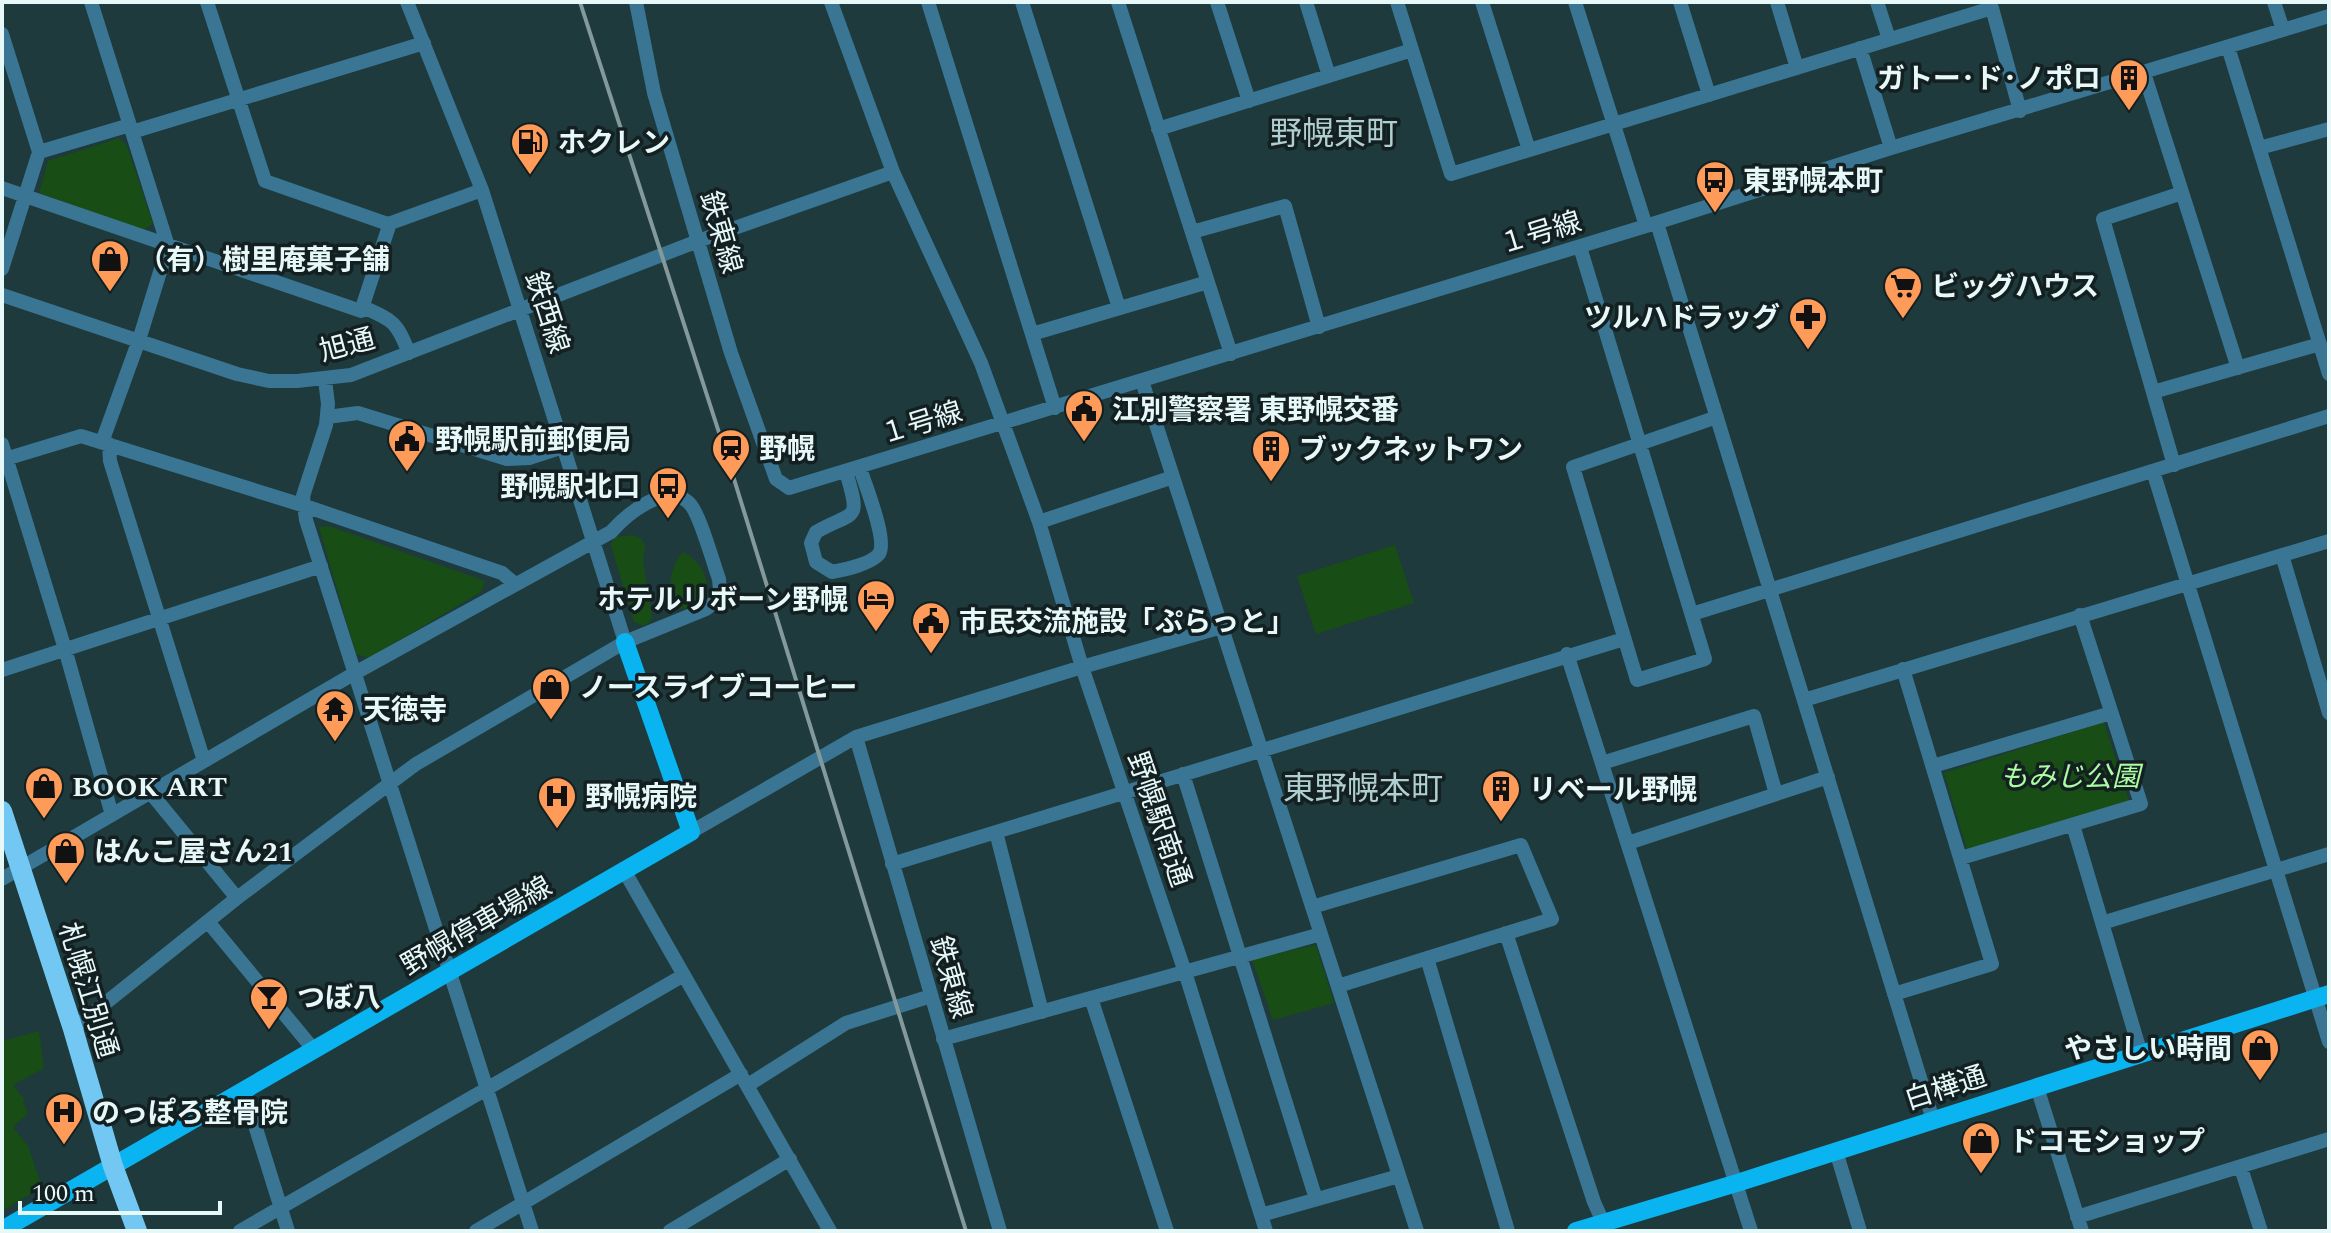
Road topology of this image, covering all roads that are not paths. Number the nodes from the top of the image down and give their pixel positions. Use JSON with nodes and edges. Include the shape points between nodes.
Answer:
{"nodes":[{"id":1,"x":91,"y":2,"type":"edge"},
{"id":2,"x":207,"y":2,"type":"edge"},
{"id":3,"x":407,"y":2,"type":"edge"},
{"id":4,"x":636,"y":2,"type":"edge"},
{"id":5,"x":831,"y":2,"type":"edge"},
{"id":6,"x":928,"y":2,"type":"edge"},
{"id":7,"x":1022,"y":2,"type":"edge"},
{"id":8,"x":1118,"y":2,"type":"edge"},
{"id":9,"x":1217,"y":2,"type":"edge"},
{"id":10,"x":1306,"y":2,"type":"edge"},
{"id":11,"x":1397,"y":2,"type":"edge"},
{"id":12,"x":1482,"y":2,"type":"edge"},
{"id":13,"x":1575,"y":2,"type":"edge"},
{"id":14,"x":1680,"y":2,"type":"edge"},
{"id":15,"x":1777,"y":2,"type":"edge"},
{"id":16,"x":1877,"y":2,"type":"edge"},
{"id":17,"x":2274,"y":2,"type":"edge"},
{"id":18,"x":2329,"y":16,"type":"edge"},
{"id":19,"x":2283,"y":30,"type":"junction"},
{"id":20,"x":2,"y":34,"type":"edge"},
{"id":21,"x":1889,"y":39,"type":"junction"},
{"id":22,"x":424,"y":43,"type":"junction"},
{"id":23,"x":2228,"y":47,"type":"junction"},
{"id":24,"x":1860,"y":48,"type":"junction"},
{"id":25,"x":1412,"y":50,"type":"junction"},
{"id":26,"x":1797,"y":68,"type":"junction"},
{"id":27,"x":2144,"y":73,"type":"junction"},
{"id":28,"x":1329,"y":76,"type":"junction"},
{"id":29,"x":1709,"y":95,"type":"junction"},
{"id":30,"x":238,"y":100,"type":"junction"},
{"id":31,"x":1249,"y":101,"type":"junction"},
{"id":32,"x":2020,"y":111,"type":"junction"},
{"id":33,"x":1613,"y":124,"type":"junction"},
{"id":34,"x":131,"y":129,"type":"junction"},
{"id":35,"x":1158,"y":129,"type":"junction"},
{"id":36,"x":2329,"y":129,"type":"edge"},
{"id":37,"x":1891,"y":148,"type":"junction"},
{"id":38,"x":2259,"y":148,"type":"junction"},
{"id":39,"x":1529,"y":150,"type":"junction"},
{"id":40,"x":39,"y":152,"type":"junction"},
{"id":41,"x":893,"y":172,"type":"junction"},
{"id":42,"x":2,"y":188,"type":"edge"},
{"id":43,"x":482,"y":190,"type":"junction"},
{"id":44,"x":2182,"y":193,"type":"junction"},
{"id":45,"x":25,"y":197,"type":"junction"},
{"id":46,"x":390,"y":223,"type":"junction"},
{"id":47,"x":1652,"y":224,"type":"junction"},
{"id":48,"x":1192,"y":232,"type":"junction"},
{"id":49,"x":698,"y":241,"type":"junction"},
{"id":50,"x":168,"y":246,"type":"junction"},
{"id":51,"x":1580,"y":247,"type":"junction"},
{"id":52,"x":2,"y":269,"type":"edge"},
{"id":53,"x":1208,"y":282,"type":"junction"},
{"id":54,"x":2,"y":295,"type":"edge"},
{"id":55,"x":363,"y":307,"type":"junction"},
{"id":56,"x":520,"y":308,"type":"junction"},
{"id":57,"x":1119,"y":308,"type":"junction"},
{"id":58,"x":1319,"y":327,"type":"junction"},
{"id":59,"x":1032,"y":334,"type":"junction"},
{"id":60,"x":139,"y":340,"type":"junction"},
{"id":61,"x":2320,"y":344,"type":"junction"},
{"id":62,"x":409,"y":353,"type":"junction"},
{"id":63,"x":1231,"y":354,"type":"junction"},
{"id":64,"x":2238,"y":368,"type":"junction"},
{"id":65,"x":2329,"y":374,"type":"edge"},
{"id":66,"x":325,"y":380,"type":"junction"},
{"id":67,"x":1142,"y":381,"type":"junction"},
{"id":68,"x":2153,"y":392,"type":"junction"},
{"id":69,"x":1055,"y":408,"type":"junction"},
{"id":70,"x":2329,"y":416,"type":"edge"},
{"id":71,"x":327,"y":417,"type":"junction"},
{"id":72,"x":1717,"y":417,"type":"junction"},
{"id":73,"x":1003,"y":425,"type":"junction"},
{"id":74,"x":106,"y":443,"type":"junction"},
{"id":75,"x":1640,"y":444,"type":"junction"},
{"id":76,"x":563,"y":447,"type":"junction"},
{"id":77,"x":3,"y":454,"type":"edge"},
{"id":78,"x":2174,"y":465,"type":"junction"},
{"id":79,"x":853,"y":470,"type":"junction"},
{"id":80,"x":2153,"y":471,"type":"junction"},
{"id":81,"x":773,"y":472,"type":"joint"},
{"id":82,"x":1173,"y":477,"type":"junction"},
{"id":83,"x":305,"y":506,"type":"junction"},
{"id":84,"x":1039,"y":522,"type":"junction"},
{"id":85,"x":593,"y":540,"type":"junction"},
{"id":86,"x":2329,"y":541,"type":"edge"},
{"id":87,"x":2282,"y":555,"type":"junction"},
{"id":88,"x":321,"y":566,"type":"junction"},
{"id":89,"x":514,"y":583,"type":"junction"},
{"id":90,"x":2187,"y":583,"type":"junction"},
{"id":91,"x":1770,"y":591,"type":"junction"},
{"id":92,"x":1692,"y":614,"type":"junction"},
{"id":93,"x":2080,"y":615,"type":"junction"},
{"id":94,"x":159,"y":618,"type":"junction"},
{"id":95,"x":1222,"y":627,"type":"junction"},
{"id":96,"x":1624,"y":639,"type":"junction"},
{"id":97,"x":625,"y":642,"type":"junction"},
{"id":98,"x":65,"y":649,"type":"junction"},
{"id":99,"x":1567,"y":654,"type":"junction"},
{"id":100,"x":1082,"y":667,"type":"junction"},
{"id":101,"x":1903,"y":669,"type":"junction"},
{"id":102,"x":2,"y":670,"type":"edge"},
{"id":103,"x":355,"y":673,"type":"junction"},
{"id":104,"x":1804,"y":700,"type":"junction"},
{"id":105,"x":2111,"y":713,"type":"junction"},
{"id":106,"x":2329,"y":713,"type":"edge"},
{"id":107,"x":856,"y":737,"type":"junction"},
{"id":108,"x":1261,"y":749,"type":"junction"},
{"id":109,"x":204,"y":761,"type":"junction"},
{"id":110,"x":1602,"y":763,"type":"junction"},
{"id":111,"x":1933,"y":766,"type":"junction"},
{"id":112,"x":1183,"y":774,"type":"junction"},
{"id":113,"x":1828,"y":777,"type":"junction"},
{"id":114,"x":390,"y":785,"type":"junction"},
{"id":115,"x":150,"y":792,"type":"junction"},
{"id":116,"x":1124,"y":793,"type":"junction"},
{"id":117,"x":1776,"y":794,"type":"junction"},
{"id":118,"x":2,"y":811,"type":"edge"},
{"id":119,"x":112,"y":815,"type":"junction"},
{"id":120,"x":2073,"y":825,"type":"junction"},
{"id":121,"x":691,"y":832,"type":"junction"},
{"id":122,"x":996,"y":832,"type":"junction"},
{"id":123,"x":1628,"y":843,"type":"junction"},
{"id":124,"x":2329,"y":854,"type":"edge"},
{"id":125,"x":1961,"y":858,"type":"junction"},
{"id":126,"x":892,"y":864,"type":"junction"},
{"id":127,"x":21,"y":868,"type":"junction"},
{"id":128,"x":2276,"y":870,"type":"junction"},
{"id":129,"x":625,"y":872,"type":"junction"},
{"id":130,"x":2,"y":879,"type":"edge"},
{"id":131,"x":237,"y":898,"type":"junction"},
{"id":132,"x":1312,"y":907,"type":"junction"},
{"id":133,"x":209,"y":923,"type":"junction"},
{"id":134,"x":2102,"y":923,"type":"junction"},
{"id":135,"x":1506,"y":933,"type":"junction"},
{"id":136,"x":1321,"y":934,"type":"junction"},
{"id":137,"x":1242,"y":956,"type":"junction"},
{"id":138,"x":1427,"y":958,"type":"junction"},
{"id":139,"x":450,"y":972,"type":"junction"},
{"id":140,"x":1185,"y":972,"type":"junction"},
{"id":141,"x":684,"y":975,"type":"junction"},
{"id":142,"x":1338,"y":986,"type":"junction"},
{"id":143,"x":1894,"y":994,"type":"junction"},
{"id":144,"x":931,"y":996,"type":"junction"},
{"id":145,"x":2322,"y":996,"type":"edge"},
{"id":146,"x":1091,"y":998,"type":"junction"},
{"id":147,"x":1042,"y":1012,"type":"junction"},
{"id":148,"x":73,"y":1029,"type":"junction"},
{"id":149,"x":943,"y":1039,"type":"junction"},
{"id":150,"x":2329,"y":1042,"type":"edge"},
{"id":151,"x":314,"y":1050,"type":"junction"},
{"id":152,"x":2141,"y":1054,"type":"junction"},
{"id":153,"x":744,"y":1080,"type":"junction"},
{"id":154,"x":2037,"y":1087,"type":"junction"},
{"id":155,"x":244,"y":1090,"type":"junction"},
{"id":156,"x":487,"y":1090,"type":"junction"},
{"id":157,"x":1933,"y":1120,"type":"junction"},
{"id":158,"x":2329,"y":1139,"type":"edge"},
{"id":159,"x":1836,"y":1151,"type":"junction"},
{"id":160,"x":790,"y":1159,"type":"junction"},
{"id":161,"x":113,"y":1166,"type":"junction"},
{"id":162,"x":2241,"y":1168,"type":"junction"},
{"id":163,"x":1399,"y":1176,"type":"junction"},
{"id":164,"x":1737,"y":1183,"type":"junction"},
{"id":165,"x":1316,"y":1199,"type":"junction"},
{"id":166,"x":523,"y":1204,"type":"junction"},
{"id":167,"x":281,"y":1207,"type":"junction"},
{"id":168,"x":1261,"y":1215,"type":"junction"},
{"id":169,"x":2080,"y":1224,"type":"edge"},
{"id":170,"x":1605,"y":1226,"type":"edge"},
{"id":171,"x":2,"y":1230,"type":"edge"},
{"id":172,"x":137,"y":1231,"type":"edge"},
{"id":173,"x":240,"y":1231,"type":"edge"},
{"id":174,"x":288,"y":1231,"type":"edge"},
{"id":175,"x":476,"y":1231,"type":"edge"},
{"id":176,"x":532,"y":1231,"type":"edge"},
{"id":177,"x":670,"y":1231,"type":"edge"},
{"id":178,"x":830,"y":1231,"type":"edge"},
{"id":179,"x":1000,"y":1231,"type":"edge"},
{"id":180,"x":1167,"y":1231,"type":"edge"},
{"id":181,"x":1266,"y":1231,"type":"edge"},
{"id":182,"x":1417,"y":1231,"type":"edge"},
{"id":183,"x":1508,"y":1231,"type":"edge"},
{"id":184,"x":1576,"y":1231,"type":"edge"},
{"id":185,"x":1751,"y":1231,"type":"edge"},
{"id":186,"x":1860,"y":1231,"type":"edge"},
{"id":187,"x":2261,"y":1231,"type":"edge"}],
"edges":[{"from":1,"to":34,"type":"street"},
{"from":2,"to":30,"type":"street"},
{"from":3,"to":22,"type":"street","name":"鉄西線"},
{"from":4,"to":49,"type":"street","name":"鉄東線","via":[[649,76]]},
{"from":5,"to":41,"type":"street","name":"野幌駅南通"},
{"from":6,"to":59,"type":"street"},
{"from":7,"to":57,"type":"street"},
{"from":8,"to":35,"type":"street"},
{"from":9,"to":31,"type":"street"},
{"from":10,"to":28,"type":"street"},
{"from":11,"to":25,"type":"street"},
{"from":12,"to":39,"type":"street"},
{"from":13,"to":33,"type":"street"},
{"from":14,"to":29,"type":"street"},
{"from":15,"to":26,"type":"street"},
{"from":16,"to":21,"type":"street"},
{"from":17,"to":19,"type":"street"},
{"from":18,"to":19,"type":"street","name":"１号線"},
{"from":19,"to":23,"type":"street","name":"１号線"},
{"from":20,"to":40,"type":"street"},
{"from":21,"to":24,"type":"street"},
{"from":21,"to":32,"type":"street","via":[[1992,8]]},
{"from":22,"to":30,"type":"street"},
{"from":22,"to":43,"type":"street","name":"鉄西線"},
{"from":23,"to":27,"type":"street","name":"１号線"},
{"from":23,"to":38,"type":"street"},
{"from":24,"to":26,"type":"street"},
{"from":24,"to":37,"type":"street"},
{"from":25,"to":28,"type":"street"},
{"from":25,"to":39,"type":"street","via":[[1451,174]]},
{"from":26,"to":29,"type":"street"},
{"from":27,"to":32,"type":"street","name":"１号線"},
{"from":27,"to":44,"type":"street"},
{"from":28,"to":31,"type":"street"},
{"from":29,"to":33,"type":"street"},
{"from":30,"to":34,"type":"street"},
{"from":30,"to":46,"type":"street","via":[[265,181]]},
{"from":31,"to":35,"type":"street"},
{"from":32,"to":37,"type":"street","name":"１号線"},
{"from":33,"to":39,"type":"street"},
{"from":33,"to":47,"type":"street"},
{"from":34,"to":40,"type":"street"},
{"from":34,"to":50,"type":"street"},
{"from":35,"to":48,"type":"street"},
{"from":36,"to":38,"type":"street"},
{"from":37,"to":47,"type":"street","name":"１号線"},
{"from":38,"to":61,"type":"street"},
{"from":40,"to":45,"type":"street"},
{"from":41,"to":49,"type":"street","name":"旭通"},
{"from":41,"to":73,"type":"street","name":"野幌駅南通","via":[[981,363]]},
{"from":42,"to":45,"type":"street"},
{"from":43,"to":46,"type":"street"},
{"from":43,"to":56,"type":"street","name":"鉄西線"},
{"from":44,"to":64,"type":"street"},
{"from":44,"to":68,"type":"street","via":[[2103,219]]},
{"from":45,"to":50,"type":"street"},
{"from":45,"to":52,"type":"street"},
{"from":46,"to":55,"type":"street"},
{"from":47,"to":51,"type":"street","name":"１号線"},
{"from":47,"to":72,"type":"street"},
{"from":48,"to":53,"type":"street"},
{"from":48,"to":58,"type":"street","via":[[1285,206]]},
{"from":49,"to":56,"type":"street","name":"旭通"},
{"from":49,"to":81,"type":"street","name":"鉄東線"},
{"from":50,"to":55,"type":"street","via":[[361,311]]},
{"from":50,"to":60,"type":"street"},
{"from":51,"to":58,"type":"street","name":"１号線"},
{"from":51,"to":75,"type":"street"},
{"from":53,"to":57,"type":"street"},
{"from":53,"to":63,"type":"street"},
{"from":54,"to":60,"type":"street","name":"旭通"},
{"from":55,"to":62,"type":"street","via":[[392,320]]},
{"from":56,"to":62,"type":"street","name":"旭通"},
{"from":56,"to":76,"type":"street","name":"鉄西線"},
{"from":57,"to":59,"type":"street"},
{"from":58,"to":63,"type":"street","name":"１号線"},
{"from":59,"to":69,"type":"street"},
{"from":60,"to":66,"type":"street","name":"旭通","via":[[269,381]]},
{"from":60,"to":74,"type":"street"},
{"from":61,"to":64,"type":"street"},
{"from":61,"to":65,"type":"street"},
{"from":62,"to":66,"type":"street","name":"旭通"},
{"from":63,"to":67,"type":"street","name":"１号線"},
{"from":64,"to":68,"type":"street"},
{"from":66,"to":71,"type":"street"},
{"from":67,"to":69,"type":"street","name":"１号線"},
{"from":67,"to":82,"type":"street"},
{"from":68,"to":78,"type":"street"},
{"from":69,"to":73,"type":"street","name":"１号線"},
{"from":70,"to":78,"type":"street"},
{"from":71,"to":76,"type":"street","via":[[358,413],[507,459]]},
{"from":71,"to":83,"type":"street","via":[[303,496]]},
{"from":72,"to":75,"type":"street"},
{"from":72,"to":91,"type":"street"},
{"from":73,"to":79,"type":"street","name":"１号線"},
{"from":73,"to":84,"type":"street","name":"野幌駅南通"},
{"from":74,"to":77,"type":"street","via":[[81,436]]},
{"from":74,"to":83,"type":"street"},
{"from":74,"to":94,"type":"street"},
{"from":75,"to":92,"type":"street"},
{"from":75,"to":96,"type":"street","via":[[1573,467]]},
{"from":76,"to":85,"type":"street","name":"鉄西線"},
{"from":77,"to":98,"type":"street"},
{"from":78,"to":80,"type":"street"},
{"from":79,"to":79,"type":"street","via":[[881,537],[881,550],[872,559],[832,572],[816,562],[811,543],[816,532],[846,519],[854,508]]},
{"from":79,"to":81,"type":"street","name":"１号線","via":[[789,488]]},
{"from":80,"to":90,"type":"street"},
{"from":80,"to":91,"type":"street"},
{"from":82,"to":84,"type":"street"},
{"from":82,"to":95,"type":"street"},
{"from":83,"to":88,"type":"street"},
{"from":83,"to":89,"type":"street","via":[[502,573]]},
{"from":84,"to":100,"type":"street","name":"野幌駅南通"},
{"from":85,"to":89,"type":"street"},
{"from":85,"to":97,"type":"street","name":"鉄西線"},
{"from":85,"to":97,"type":"street","via":[[645,504],[678,497],[695,511],[719,579],[717,600],[706,609]]},
{"from":86,"to":87,"type":"street"},
{"from":87,"to":90,"type":"street"},
{"from":87,"to":106,"type":"street"},
{"from":88,"to":94,"type":"street"},
{"from":88,"to":103,"type":"street"},
{"from":89,"to":103,"type":"street"},
{"from":90,"to":93,"type":"street"},
{"from":90,"to":128,"type":"street"},
{"from":91,"to":92,"type":"street"},
{"from":91,"to":104,"type":"street"},
{"from":92,"to":96,"type":"street","via":[[1705,659],[1637,680]]},
{"from":93,"to":101,"type":"street"},
{"from":93,"to":105,"type":"street"},
{"from":94,"to":98,"type":"street"},
{"from":94,"to":109,"type":"street"},
{"from":95,"to":100,"type":"street"},
{"from":95,"to":108,"type":"street"},
{"from":96,"to":99,"type":"street"},
{"from":97,"to":114,"type":"street","via":[[416,764]]},
{"from":97,"to":121,"type":"main road"},
{"from":98,"to":102,"type":"street"},
{"from":98,"to":119,"type":"street"},
{"from":99,"to":108,"type":"street"},
{"from":99,"to":110,"type":"street"},
{"from":100,"to":107,"type":"street"},
{"from":100,"to":116,"type":"street","name":"野幌駅南通"},
{"from":101,"to":104,"type":"street"},
{"from":101,"to":111,"type":"street"},
{"from":103,"to":109,"type":"street"},
{"from":103,"to":114,"type":"street"},
{"from":104,"to":113,"type":"street"},
{"from":105,"to":111,"type":"street"},
{"from":105,"to":120,"type":"street","via":[[2141,804]]},
{"from":107,"to":121,"type":"street"},
{"from":107,"to":126,"type":"street","name":"鉄東線"},
{"from":108,"to":112,"type":"street"},
{"from":108,"to":132,"type":"street"},
{"from":109,"to":115,"type":"street"},
{"from":110,"to":117,"type":"street","via":[[1754,716]]},
{"from":110,"to":123,"type":"street"},
{"from":111,"to":125,"type":"street"},
{"from":112,"to":116,"type":"street"},
{"from":112,"to":137,"type":"street"},
{"from":113,"to":117,"type":"street"},
{"from":113,"to":143,"type":"street"},
{"from":114,"to":131,"type":"street"},
{"from":114,"to":139,"type":"street"},
{"from":115,"to":119,"type":"street"},
{"from":115,"to":131,"type":"street"},
{"from":116,"to":122,"type":"street"},
{"from":116,"to":140,"type":"street","name":"野幌駅南通"},
{"from":117,"to":123,"type":"street"},
{"from":118,"to":127,"type":"highway","name":"札幌江別通"},
{"from":119,"to":127,"type":"street"},
{"from":120,"to":125,"type":"street"},
{"from":120,"to":134,"type":"street"},
{"from":121,"to":129,"type":"main road","name":"野幌停車場線"},
{"from":122,"to":126,"type":"street"},
{"from":122,"to":147,"type":"street"},
{"from":123,"to":164,"type":"street"},
{"from":124,"to":128,"type":"street"},
{"from":125,"to":143,"type":"street","via":[[1992,964]]},
{"from":126,"to":144,"type":"street","name":"鉄東線"},
{"from":127,"to":130,"type":"street"},
{"from":127,"to":148,"type":"highway","name":"札幌江別通"},
{"from":128,"to":134,"type":"street"},
{"from":128,"to":145,"type":"street"},
{"from":129,"to":139,"type":"main road","name":"野幌停車場線"},
{"from":129,"to":141,"type":"street"},
{"from":131,"to":133,"type":"street"},
{"from":132,"to":135,"type":"street","via":[[1521,845],[1552,919]]},
{"from":132,"to":136,"type":"street"},
{"from":133,"to":148,"type":"street"},
{"from":133,"to":151,"type":"street"},
{"from":134,"to":152,"type":"street"},
{"from":135,"to":138,"type":"street"},
{"from":135,"to":170,"type":"street"},
{"from":136,"to":137,"type":"street"},
{"from":136,"to":142,"type":"street"},
{"from":137,"to":140,"type":"street"},
{"from":137,"to":165,"type":"street"},
{"from":138,"to":142,"type":"street"},
{"from":138,"to":183,"type":"street"},
{"from":139,"to":151,"type":"main road","name":"野幌停車場線"},
{"from":139,"to":156,"type":"street"},
{"from":140,"to":146,"type":"street"},
{"from":140,"to":168,"type":"street","name":"野幌駅南通"},
{"from":141,"to":153,"type":"street"},
{"from":141,"to":156,"type":"street"},
{"from":142,"to":163,"type":"street"},
{"from":143,"to":157,"type":"street"},
{"from":144,"to":149,"type":"street","name":"鉄東線"},
{"from":144,"to":153,"type":"street","via":[[846,1023]]},
{"from":145,"to":150,"type":"street"},
{"from":145,"to":152,"type":"main road","name":"白樺通"},
{"from":146,"to":147,"type":"street"},
{"from":146,"to":180,"type":"street"},
{"from":147,"to":149,"type":"street"},
{"from":148,"to":161,"type":"highway","name":"札幌江別通"},
{"from":149,"to":179,"type":"street","name":"鉄東線"},
{"from":151,"to":155,"type":"main road","name":"野幌停車場線"},
{"from":152,"to":154,"type":"main road","name":"白樺通"},
{"from":153,"to":160,"type":"street"},
{"from":153,"to":166,"type":"street"},
{"from":154,"to":157,"type":"main road","name":"白樺通"},
{"from":154,"to":169,"type":"street"},
{"from":155,"to":161,"type":"main road","name":"野幌停車場線"},
{"from":155,"to":167,"type":"street"},
{"from":156,"to":166,"type":"street"},
{"from":156,"to":167,"type":"street"},
{"from":157,"to":159,"type":"main road","name":"白樺通"},
{"from":158,"to":162,"type":"street"},
{"from":159,"to":164,"type":"main road","name":"白樺通"},
{"from":159,"to":186,"type":"street"},
{"from":160,"to":177,"type":"street"},
{"from":160,"to":178,"type":"street"},
{"from":161,"to":171,"type":"main road","name":"野幌停車場線"},
{"from":161,"to":172,"type":"highway","name":"札幌江別通"},
{"from":162,"to":169,"type":"street"},
{"from":162,"to":187,"type":"street"},
{"from":163,"to":165,"type":"street"},
{"from":163,"to":182,"type":"street"},
{"from":164,"to":170,"type":"main road","name":"白樺通"},
{"from":164,"to":185,"type":"street"},
{"from":165,"to":168,"type":"street"},
{"from":166,"to":175,"type":"street"},
{"from":166,"to":176,"type":"street"},
{"from":167,"to":173,"type":"street"},
{"from":167,"to":174,"type":"street"},
{"from":168,"to":181,"type":"street","name":"野幌駅南通"},
{"from":170,"to":184,"type":"main road","name":"白樺通"}]}
